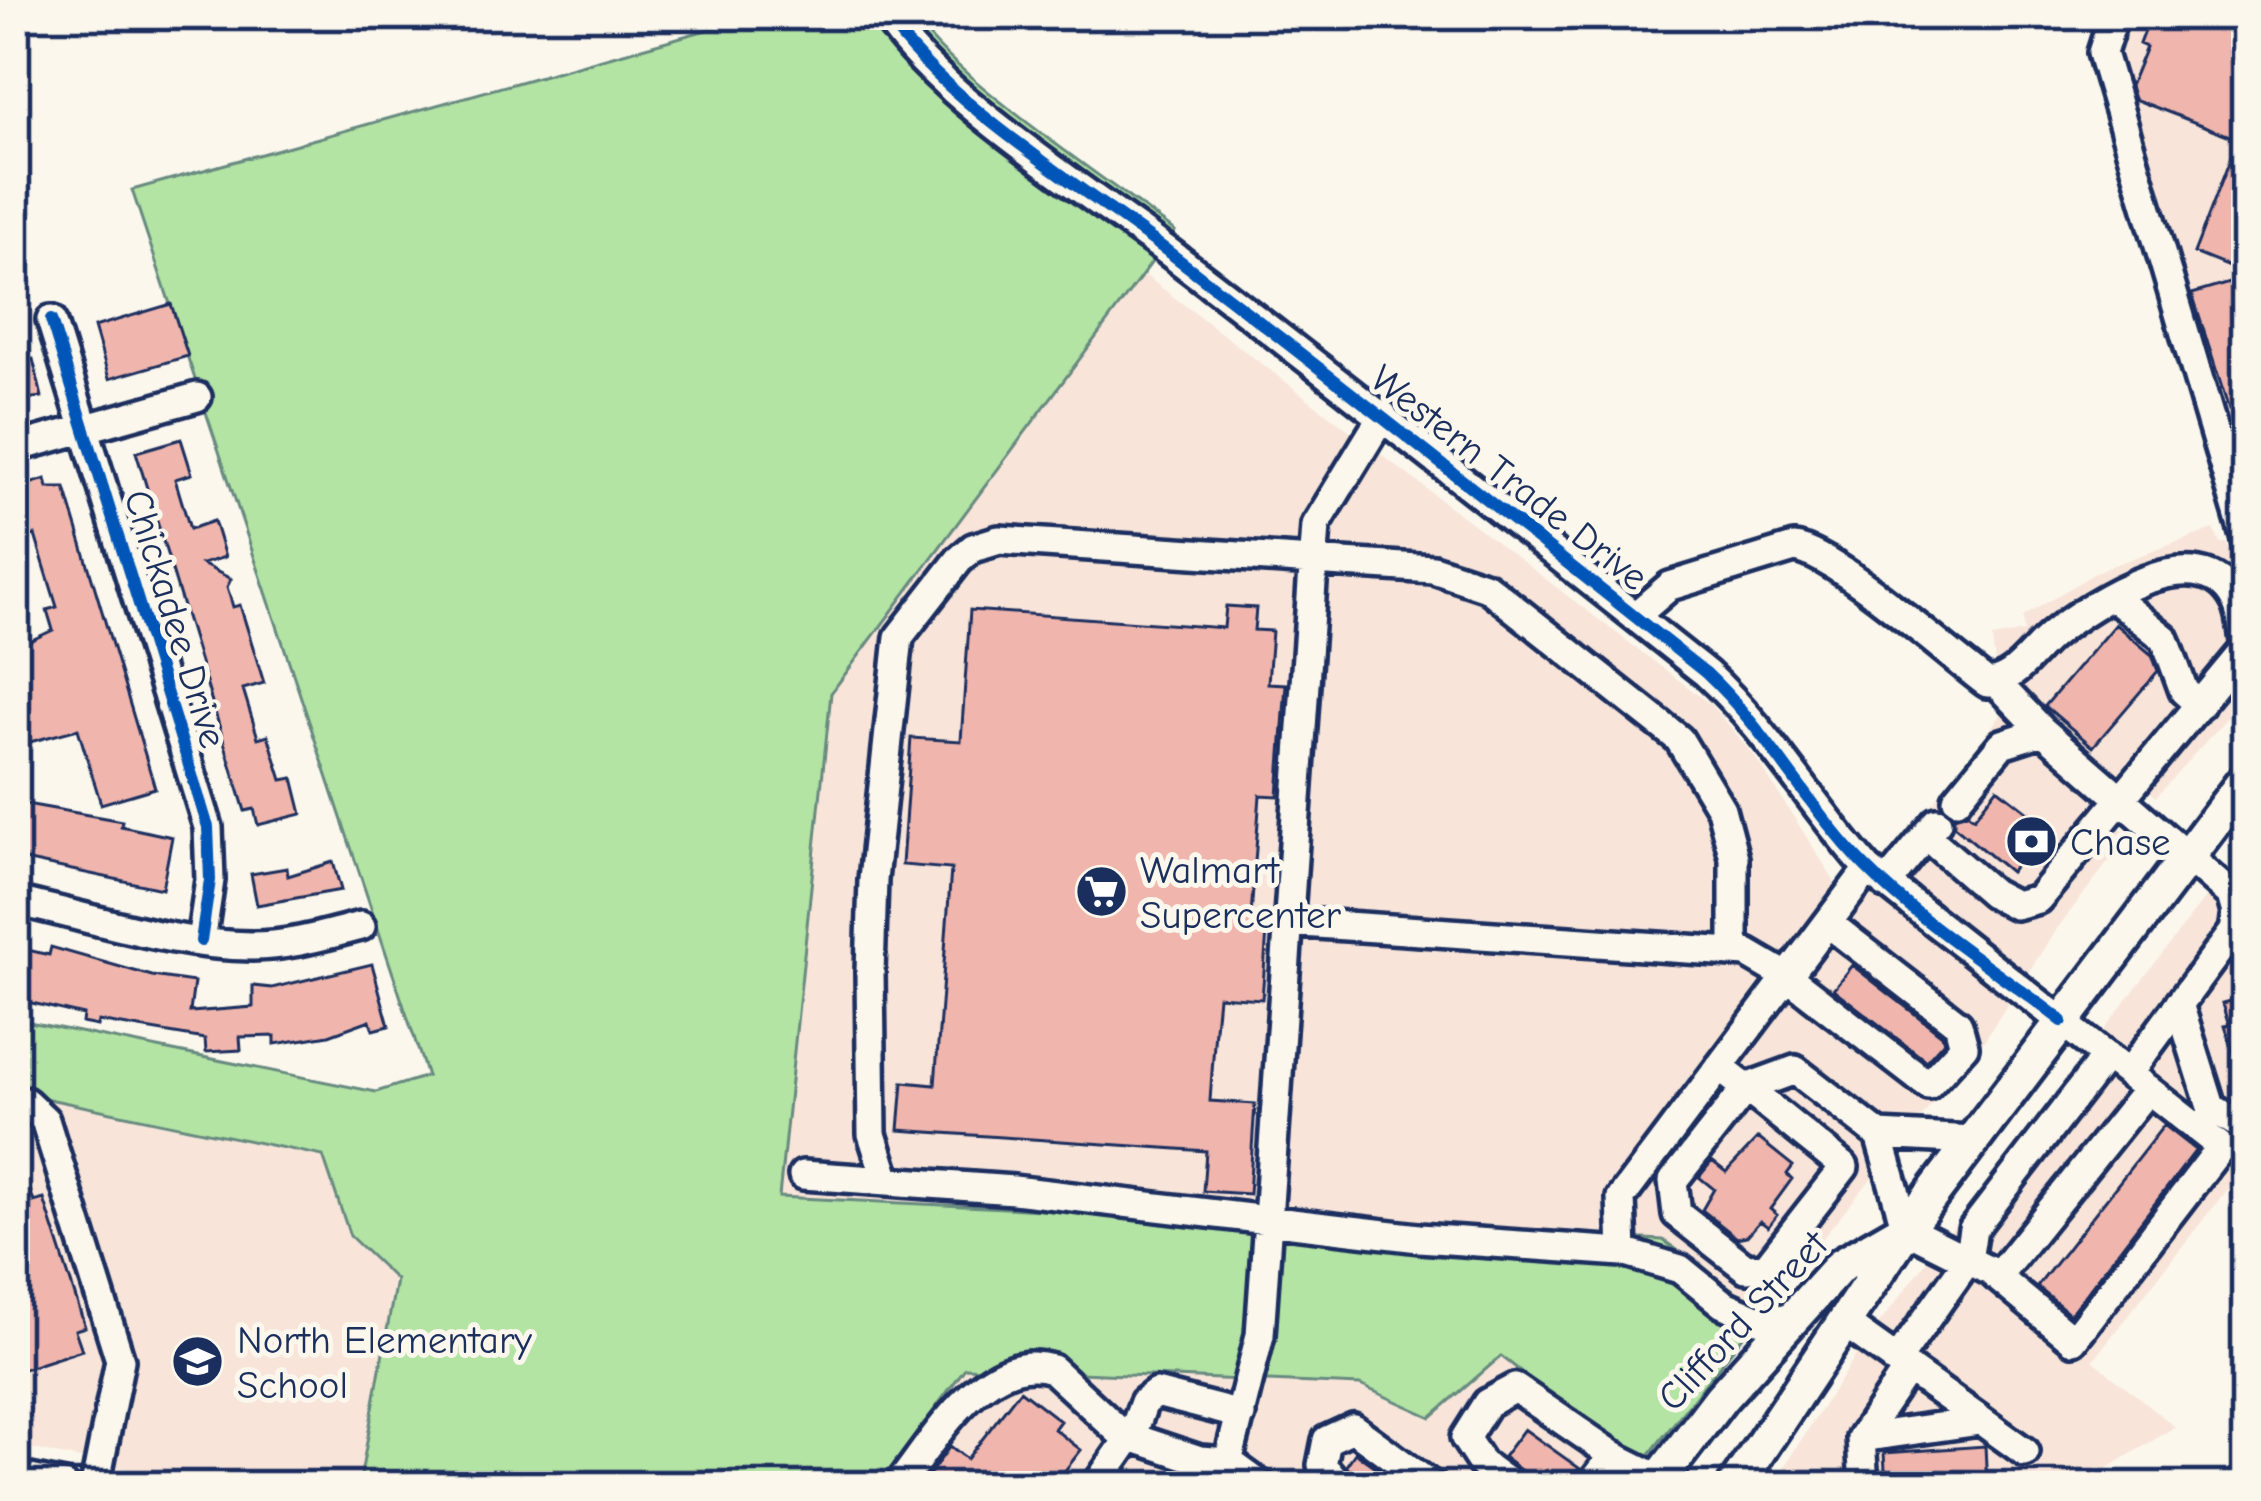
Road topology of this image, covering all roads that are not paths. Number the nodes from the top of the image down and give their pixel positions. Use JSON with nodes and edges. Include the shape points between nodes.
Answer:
{"nodes":[{"id":1,"x":886,"y":15,"type":"edge"},
{"id":2,"x":2114,"y":15,"type":"edge"},
{"id":3,"x":51,"y":320,"type":"dead end"},
{"id":4,"x":197,"y":397,"type":"dead end"},
{"id":5,"x":1383,"y":415,"type":"junction"},
{"id":6,"x":86,"y":429,"type":"junction"},
{"id":7,"x":15,"y":448,"type":"edge"},
{"id":8,"x":2246,"y":540,"type":"edge"},
{"id":9,"x":1313,"y":562,"type":"junction"},
{"id":10,"x":2112,"y":596,"type":"junction"},
{"id":11,"x":1635,"y":616,"type":"junction"},
{"id":12,"x":2246,"y":648,"type":"edge"},
{"id":13,"x":1997,"y":682,"type":"junction"},
{"id":14,"x":2200,"y":705,"type":"junction"},
{"id":15,"x":2043,"y":731,"type":"junction"},
{"id":16,"x":2246,"y":779,"type":"edge"},
{"id":17,"x":1957,"y":799,"type":"dead end"},
{"id":18,"x":2122,"y":799,"type":"junction"},
{"id":19,"x":2186,"y":858,"type":"junction"},
{"id":20,"x":1877,"y":876,"type":"junction"},
{"id":21,"x":15,"y":901,"type":"edge"},
{"id":22,"x":2236,"y":913,"type":"junction"},
{"id":23,"x":1287,"y":922,"type":"junction"},
{"id":24,"x":1828,"y":923,"type":"junction"},
{"id":25,"x":361,"y":926,"type":"dead end"},
{"id":26,"x":2246,"y":940,"type":"edge"},
{"id":27,"x":201,"y":941,"type":"junction"},
{"id":28,"x":1734,"y":952,"type":"junction"},
{"id":29,"x":1788,"y":977,"type":"junction"},
{"id":30,"x":2179,"y":1004,"type":"junction"},
{"id":31,"x":2062,"y":1021,"type":"junction"},
{"id":32,"x":1719,"y":1067,"type":"junction"},
{"id":33,"x":2128,"y":1073,"type":"junction"},
{"id":34,"x":1746,"y":1088,"type":"junction"},
{"id":35,"x":15,"y":1100,"type":"edge"},
{"id":36,"x":2246,"y":1120,"type":"edge"},
{"id":37,"x":1879,"y":1135,"type":"junction"},
{"id":38,"x":1973,"y":1140,"type":"junction"},
{"id":39,"x":802,"y":1175,"type":"dead end"},
{"id":40,"x":887,"y":1181,"type":"junction"},
{"id":41,"x":1267,"y":1219,"type":"junction"},
{"id":42,"x":1906,"y":1228,"type":"junction"},
{"id":43,"x":1623,"y":1252,"type":"junction"},
{"id":44,"x":1968,"y":1260,"type":"junction"},
{"id":45,"x":1997,"y":1277,"type":"junction"},
{"id":46,"x":1724,"y":1304,"type":"junction"},
{"id":47,"x":1793,"y":1318,"type":"junction"},
{"id":48,"x":1846,"y":1324,"type":"junction"},
{"id":49,"x":1753,"y":1363,"type":"junction"},
{"id":50,"x":1902,"y":1366,"type":"junction"},
{"id":51,"x":1240,"y":1415,"type":"junction"},
{"id":52,"x":1981,"y":1421,"type":"junction"},
{"id":53,"x":1130,"y":1438,"type":"junction"},
{"id":54,"x":1862,"y":1438,"type":"junction"},
{"id":55,"x":2025,"y":1452,"type":"dead end"},
{"id":56,"x":1614,"y":1455,"type":"junction"},
{"id":57,"x":1226,"y":1474,"type":"edge"},
{"id":58,"x":15,"y":1476,"type":"edge"},
{"id":59,"x":1657,"y":1482,"type":"edge"},
{"id":60,"x":1333,"y":1484,"type":"edge"},
{"id":61,"x":64,"y":1486,"type":"edge"},
{"id":62,"x":95,"y":1486,"type":"edge"},
{"id":63,"x":898,"y":1486,"type":"edge"},
{"id":64,"x":1096,"y":1486,"type":"edge"},
{"id":65,"x":1262,"y":1486,"type":"edge"},
{"id":66,"x":1432,"y":1486,"type":"edge"},
{"id":67,"x":1512,"y":1486,"type":"edge"},
{"id":68,"x":1590,"y":1486,"type":"edge"},
{"id":69,"x":1735,"y":1486,"type":"edge"},
{"id":70,"x":1864,"y":1486,"type":"edge"}],
"edges":[{"from":1,"to":5,"type":"street","name":"Western Trade Drive","via":[[964,98]]},
{"from":2,"to":8,"type":"street","via":[[2102,53]]},
{"from":3,"to":6,"type":"street","name":"Chickadee Drive"},
{"from":4,"to":6,"type":"street"},
{"from":5,"to":9,"type":"street","via":[[1316,525]]},
{"from":5,"to":11,"type":"street","name":"Western Trade Drive"},
{"from":6,"to":7,"type":"street"},
{"from":6,"to":27,"type":"street","name":"Chickadee Drive","via":[[208,826]]},
{"from":9,"to":23,"type":"street"},
{"from":9,"to":28,"type":"street","via":[[1469,578],[1679,739],[1708,783],[1731,846]]},
{"from":9,"to":40,"type":"street","via":[[1000,541],[974,548],[917,610],[899,637],[873,880],[872,1134]]},
{"from":10,"to":12,"type":"street","via":[[2177,571],[2204,572],[2236,601]]},
{"from":10,"to":13,"type":"street"},
{"from":10,"to":14,"type":"street","via":[[2165,639],[2185,691]]},
{"from":11,"to":13,"type":"street","via":[[1670,586],[1808,549],[1987,683]]},
{"from":11,"to":20,"type":"street","name":"Western Trade Drive","via":[[1738,702]]},
{"from":12,"to":14,"type":"street"},
{"from":13,"to":15,"type":"street"},
{"from":14,"to":18,"type":"street"},
{"from":15,"to":17,"type":"street","via":[[2002,744]]},
{"from":15,"to":18,"type":"street"},
{"from":16,"to":19,"type":"main road","name":"Clifford Street"},
{"from":18,"to":19,"type":"street"},
{"from":18,"to":20,"type":"street","via":[[2038,899],[2015,905],[1992,893],[1931,829]]},
{"from":19,"to":22,"type":"street","via":[[2231,895]]},
{"from":19,"to":31,"type":"main road","name":"Clifford Street"},
{"from":20,"to":24,"type":"street"},
{"from":20,"to":31,"type":"street","name":"Western Trade Drive"},
{"from":21,"to":27,"type":"street"},
{"from":22,"to":26,"type":"street"},
{"from":22,"to":30,"type":"street","via":[[2234,931]]},
{"from":23,"to":28,"type":"street"},
{"from":23,"to":41,"type":"street"},
{"from":24,"to":29,"type":"street"},
{"from":24,"to":29,"type":"street","via":[[1958,1024],[1964,1046],[1951,1064],[1928,1085]]},
{"from":25,"to":27,"type":"street","via":[[251,946]]},
{"from":28,"to":29,"type":"street"},
{"from":29,"to":32,"type":"street"},
{"from":30,"to":33,"type":"street"},
{"from":30,"to":36,"type":"street","via":[[2211,1107]]},
{"from":31,"to":33,"type":"street","name":"Western Trade Drive"},
{"from":31,"to":38,"type":"main road","name":"Clifford Street"},
{"from":32,"to":34,"type":"street"},
{"from":32,"to":43,"type":"street","via":[[1621,1198]]},
{"from":33,"to":44,"type":"street","via":[[1973,1229]]},
{"from":33,"to":45,"type":"street"},
{"from":33,"to":45,"type":"street","name":"Western Trade Drive","via":[[2221,1148],[2073,1340]]},
{"from":34,"to":34,"type":"street","via":[[1673,1181],[1677,1214],[1756,1270],[1844,1167]]},
{"from":34,"to":37,"type":"street","via":[[1795,1070]]},
{"from":35,"to":62,"type":"street","via":[[44,1120],[120,1360]]},
{"from":37,"to":38,"type":"street"},
{"from":37,"to":42,"type":"street"},
{"from":38,"to":42,"type":"main road","name":"Clifford Street"},
{"from":39,"to":40,"type":"street"},
{"from":40,"to":41,"type":"street"},
{"from":41,"to":43,"type":"street"},
{"from":41,"to":51,"type":"street","via":[[1260,1335]]},
{"from":42,"to":44,"type":"street"},
{"from":42,"to":47,"type":"main road","name":"Clifford Street","via":[[1840,1266]]},
{"from":42,"to":48,"type":"main road","name":"Clifford Street"},
{"from":43,"to":46,"type":"street","via":[[1680,1269]]},
{"from":44,"to":45,"type":"street"},
{"from":44,"to":50,"type":"street"},
{"from":46,"to":47,"type":"street","via":[[1756,1319]]},
{"from":46,"to":49,"type":"street"},
{"from":47,"to":49,"type":"main road","name":"Clifford Street"},
{"from":48,"to":50,"type":"street"},
{"from":48,"to":69,"type":"main road","name":"Clifford Street"},
{"from":49,"to":59,"type":"main road","name":"Clifford Street"},
{"from":50,"to":52,"type":"street"},
{"from":50,"to":54,"type":"street"},
{"from":51,"to":53,"type":"street","via":[[1156,1393]]},
{"from":51,"to":57,"type":"street"},
{"from":52,"to":54,"type":"street"},
{"from":52,"to":55,"type":"street"},
{"from":53,"to":57,"type":"street"},
{"from":53,"to":63,"type":"street","via":[[1052,1369],[1020,1366],[986,1381]]},
{"from":53,"to":64,"type":"street"},
{"from":54,"to":70,"type":"street"},
{"from":56,"to":59,"type":"street"},
{"from":56,"to":67,"type":"street","via":[[1515,1388],[1487,1403],[1465,1438],[1482,1464]]},
{"from":56,"to":68,"type":"street"},
{"from":57,"to":65,"type":"street"},
{"from":58,"to":61,"type":"street"},
{"from":60,"to":66,"type":"street","via":[[1322,1465],[1327,1440],[1353,1428]]}]}
